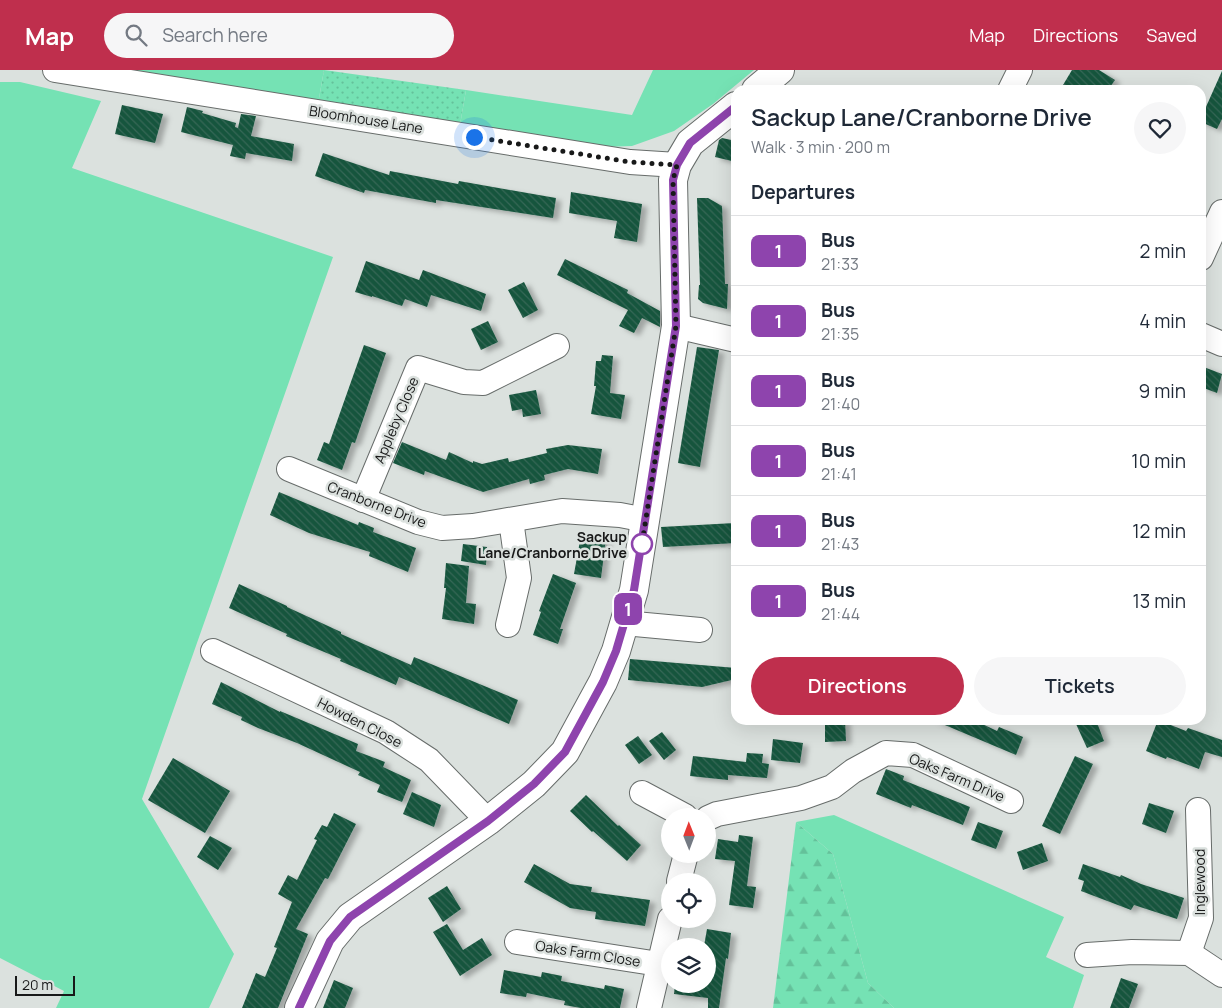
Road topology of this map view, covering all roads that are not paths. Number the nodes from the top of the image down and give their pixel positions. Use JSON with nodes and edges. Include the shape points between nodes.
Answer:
{"nodes":[{"id":1,"x":55,"y":70,"type":"edge"},
{"id":2,"x":780,"y":70,"type":"edge"},
{"id":3,"x":1020,"y":70,"type":"edge"},
{"id":4,"x":762,"y":85,"type":"edge"},
{"id":5,"x":1012,"y":85,"type":"edge"},
{"id":6,"x":731,"y":110,"type":"edge"},
{"id":7,"x":677,"y":165,"type":"junction"},
{"id":8,"x":1222,"y":212,"type":"edge"},
{"id":9,"x":1206,"y":247,"type":"edge"},
{"id":10,"x":676,"y":326,"type":"junction"},
{"id":11,"x":1206,"y":337,"type":"edge"},
{"id":12,"x":731,"y":339,"type":"edge"},
{"id":13,"x":1222,"y":344,"type":"edge"},
{"id":14,"x":556,"y":346,"type":"dead end"},
{"id":15,"x":289,"y":469,"type":"dead end"},
{"id":16,"x":363,"y":500,"type":"junction"},
{"id":17,"x":511,"y":520,"type":"junction"},
{"id":18,"x":646,"y":520,"type":"junction"},
{"id":19,"x":624,"y":623,"type":"junction"},
{"id":20,"x":508,"y":626,"type":"dead end"},
{"id":21,"x":700,"y":630,"type":"dead end"},
{"id":22,"x":213,"y":651,"type":"dead end"},
{"id":23,"x":642,"y":793,"type":"dead end"},
{"id":24,"x":1011,"y":800,"type":"dead end"},
{"id":25,"x":670,"y":808,"type":"edge"},
{"id":26,"x":1198,"y":810,"type":"dead end"},
{"id":27,"x":716,"y":814,"type":"edge"},
{"id":28,"x":488,"y":821,"type":"junction"},
{"id":29,"x":668,"y":928,"type":"edge"},
{"id":30,"x":517,"y":942,"type":"dead end"},
{"id":31,"x":1189,"y":953,"type":"junction"},
{"id":32,"x":1087,"y":955,"type":"dead end"},
{"id":33,"x":659,"y":964,"type":"junction"},
{"id":34,"x":1222,"y":975,"type":"edge"},
{"id":35,"x":299,"y":1008,"type":"edge"},
{"id":36,"x":649,"y":1008,"type":"edge"}],
"edges":[{"from":1,"to":7,"type":"street","name":"Bloomhouse Lane","via":[[630,162]]},
{"from":2,"to":4,"type":"street"},
{"from":3,"to":5,"type":"street"},
{"from":6,"to":7,"type":"street","via":[[690,143]]},
{"from":7,"to":10,"type":"street","via":[[673,180]]},
{"from":8,"to":9,"type":"street"},
{"from":10,"to":12,"type":"street"},
{"from":10,"to":18,"type":"street"},
{"from":11,"to":13,"type":"street"},
{"from":14,"to":16,"type":"street","name":"Appleby Close","via":[[483,383],[464,382],[418,368]]},
{"from":15,"to":16,"type":"street","name":"Cranborne Drive"},
{"from":16,"to":17,"type":"street","name":"Cranborne Drive","via":[[442,528]]},
{"from":17,"to":18,"type":"street","name":"Cranborne Drive","via":[[562,511]]},
{"from":17,"to":20,"type":"street","via":[[519,578]]},
{"from":18,"to":19,"type":"street","via":[[634,590]]},
{"from":19,"to":21,"type":"street"},
{"from":19,"to":28,"type":"street","via":[[603,682],[565,752],[534,784]]},
{"from":22,"to":28,"type":"street","name":"Howden Close","via":[[386,732],[429,760]]},
{"from":23,"to":25,"type":"street"},
{"from":24,"to":27,"type":"street","name":"Oaks Farm Drive","via":[[913,755],[886,753],[832,787],[801,798]]},
{"from":26,"to":31,"type":"street","name":"Inglewood","via":[[1201,918]]},
{"from":28,"to":35,"type":"street","via":[[350,917],[330,941]]},
{"from":29,"to":33,"type":"street"},
{"from":30,"to":33,"type":"street","name":"Oaks Farm Close"},
{"from":31,"to":32,"type":"street"},
{"from":31,"to":34,"type":"street"},
{"from":33,"to":36,"type":"street"}]}
